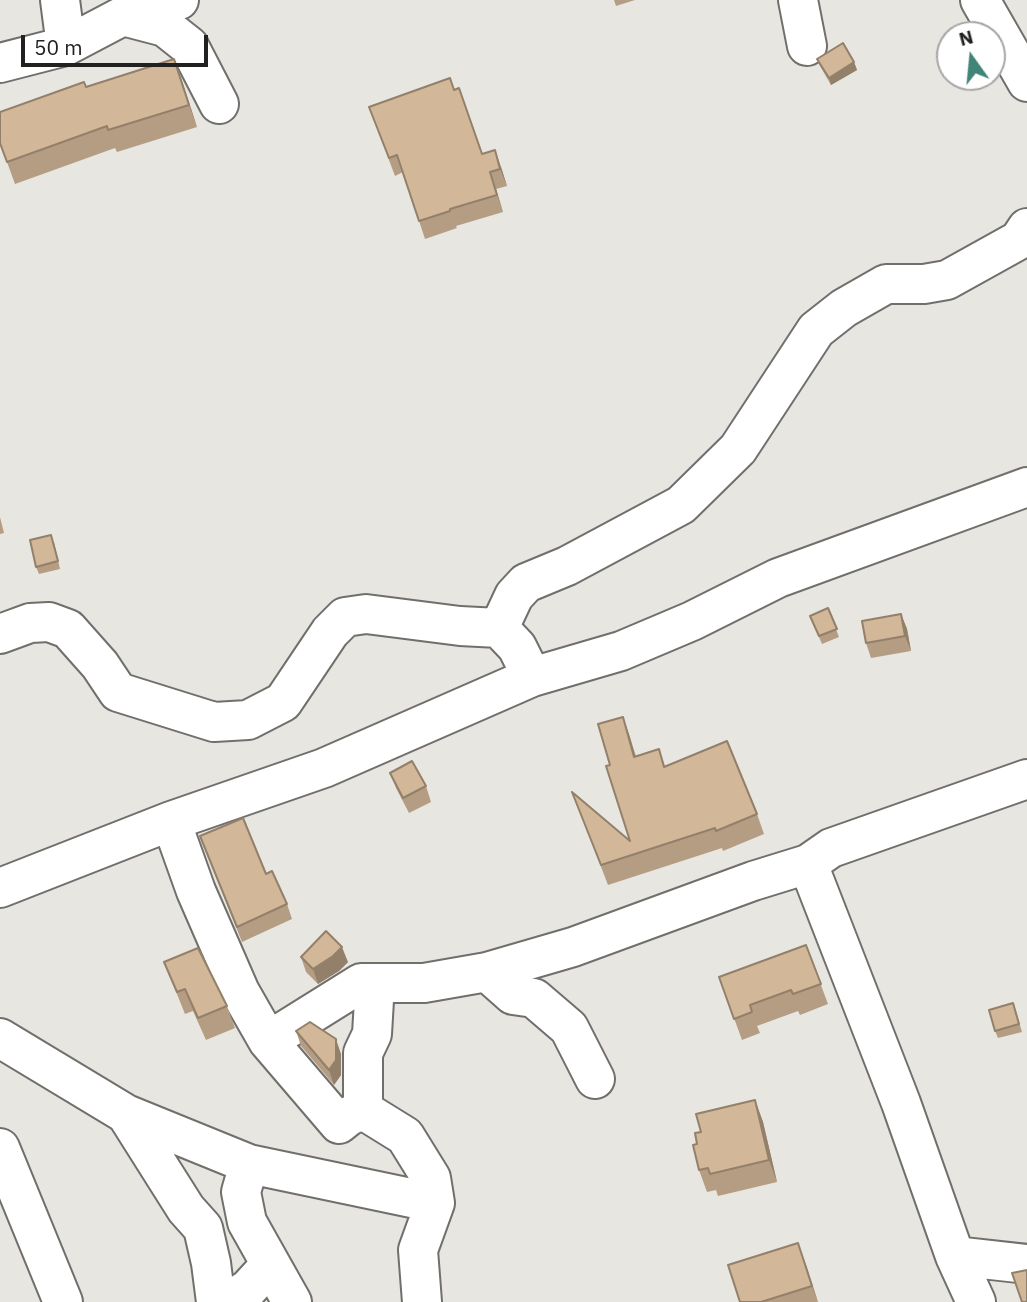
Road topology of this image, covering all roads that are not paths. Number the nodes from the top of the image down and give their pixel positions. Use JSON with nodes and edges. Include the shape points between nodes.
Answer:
{"nodes":[{"id":1,"x":60,"y":0,"type":"edge"},
{"id":2,"x":179,"y":0,"type":"edge"},
{"id":3,"x":798,"y":0,"type":"edge"},
{"id":4,"x":979,"y":0,"type":"edge"},
{"id":5,"x":123,"y":16,"type":"junction"},
{"id":6,"x":66,"y":46,"type":"junction"},
{"id":7,"x":807,"y":46,"type":"dead end"},
{"id":8,"x":0,"y":63,"type":"edge"},
{"id":9,"x":1027,"y":82,"type":"edge"},
{"id":10,"x":219,"y":104,"type":"dead end"},
{"id":11,"x":1027,"y":229,"type":"edge"},
{"id":12,"x":1023,"y":499,"type":"edge"},
{"id":13,"x":499,"y":628,"type":"junction"},
{"id":14,"x":0,"y":634,"type":"edge"},
{"id":15,"x":532,"y":677,"type":"junction"},
{"id":16,"x":1027,"y":779,"type":"edge"},
{"id":17,"x":171,"y":821,"type":"junction"},
{"id":18,"x":808,"y":864,"type":"junction"},
{"id":19,"x":0,"y":888,"type":"edge"},
{"id":20,"x":487,"y":972,"type":"junction"},
{"id":21,"x":375,"y":983,"type":"junction"},
{"id":22,"x":0,"y":1038,"type":"edge"},
{"id":23,"x":268,"y":1041,"type":"junction"},
{"id":24,"x":595,"y":1079,"type":"dead end"},
{"id":25,"x":363,"y":1110,"type":"junction"},
{"id":26,"x":126,"y":1114,"type":"junction"},
{"id":27,"x":0,"y":1148,"type":"edge"},
{"id":28,"x":249,"y":1164,"type":"junction"},
{"id":29,"x":435,"y":1203,"type":"junction"},
{"id":30,"x":955,"y":1256,"type":"junction"},
{"id":31,"x":1027,"y":1264,"type":"edge"},
{"id":32,"x":276,"y":1286,"type":"edge"},
{"id":33,"x":62,"y":1302,"type":"edge"},
{"id":34,"x":216,"y":1302,"type":"edge"},
{"id":35,"x":228,"y":1302,"type":"edge"},
{"id":36,"x":422,"y":1302,"type":"edge"},
{"id":37,"x":976,"y":1302,"type":"edge"}],
"edges":[{"from":1,"to":6,"type":"street"},
{"from":2,"to":5,"type":"street"},
{"from":3,"to":7,"type":"street"},
{"from":4,"to":9,"type":"street"},
{"from":5,"to":6,"type":"street"},
{"from":5,"to":10,"type":"street","via":[[164,27],[189,46]]},
{"from":6,"to":8,"type":"street"},
{"from":11,"to":13,"type":"street","via":[[1019,240],[947,280],[886,284],[844,308],[816,330],[738,449],[681,505],[526,583],[514,596]]},
{"from":12,"to":15,"type":"street","via":[[778,578],[621,651]]},
{"from":13,"to":14,"type":"street","via":[[366,614],[345,617],[283,702],[248,720],[214,722],[118,692],[68,629],[49,622],[30,623]]},
{"from":13,"to":15,"type":"street","via":[[517,647]]},
{"from":15,"to":17,"type":"street","via":[[324,768]]},
{"from":16,"to":18,"type":"street","via":[[831,848]]},
{"from":17,"to":19,"type":"street"},
{"from":17,"to":23,"type":"street","via":[[240,992]]},
{"from":18,"to":20,"type":"street","via":[[573,947]]},
{"from":18,"to":30,"type":"street"},
{"from":20,"to":21,"type":"street","via":[[424,983]]},
{"from":20,"to":24,"type":"street","via":[[513,995],[534,998],[569,1028]]},
{"from":21,"to":23,"type":"street","via":[[361,983]]},
{"from":21,"to":25,"type":"street","via":[[372,1034],[363,1054]]},
{"from":22,"to":26,"type":"street"},
{"from":23,"to":25,"type":"street","via":[[339,1124]]},
{"from":25,"to":29,"type":"street","via":[[405,1136],[431,1178]]},
{"from":26,"to":28,"type":"street"},
{"from":26,"to":34,"type":"street","via":[[203,1228]]},
{"from":27,"to":33,"type":"street"},
{"from":28,"to":29,"type":"street"},
{"from":28,"to":32,"type":"street","via":[[241,1192],[247,1222]]},
{"from":29,"to":36,"type":"street","via":[[418,1250]]},
{"from":30,"to":31,"type":"street"},
{"from":30,"to":37,"type":"street"},
{"from":32,"to":35,"type":"street","via":[[248,1289]]}]}
